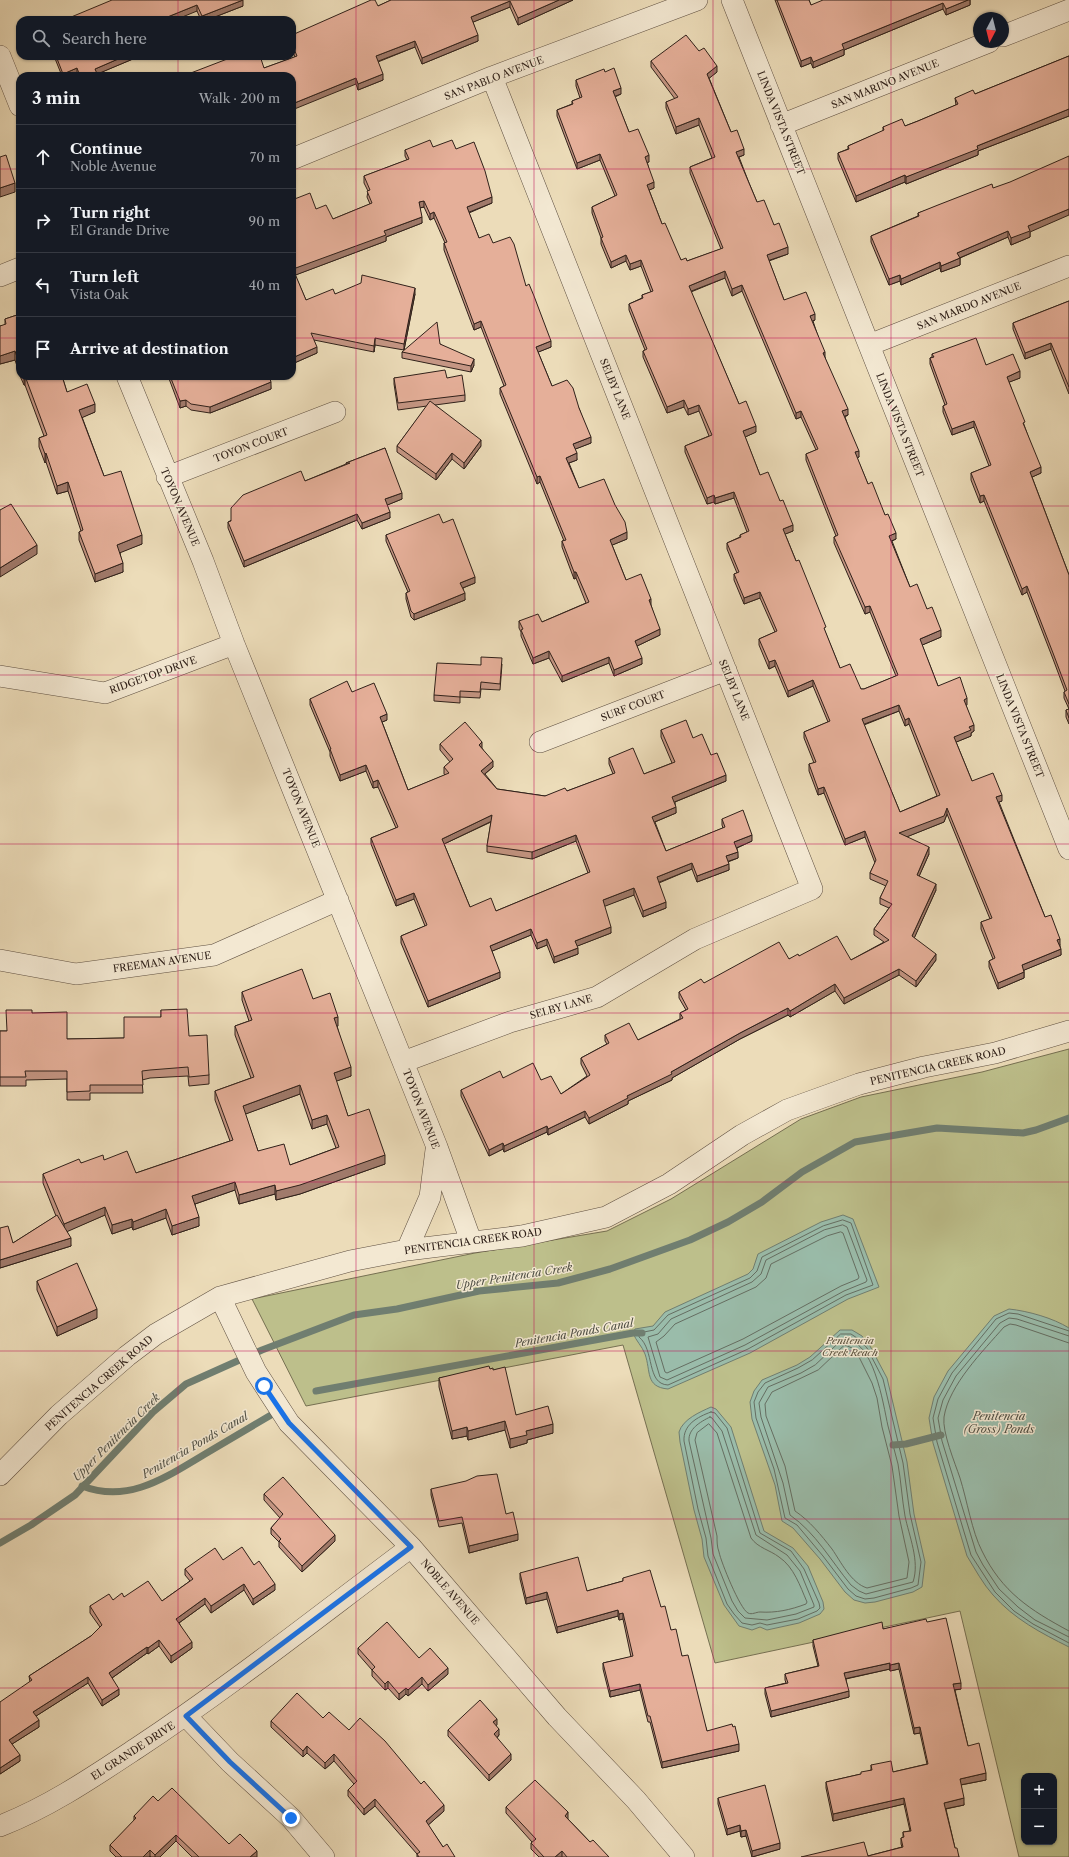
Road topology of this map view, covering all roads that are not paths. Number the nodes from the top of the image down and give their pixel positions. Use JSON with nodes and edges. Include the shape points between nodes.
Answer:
{"nodes":[{"id":1,"x":697,"y":0,"type":"edge"},
{"id":2,"x":732,"y":0,"type":"edge"},
{"id":3,"x":1069,"y":10,"type":"edge"},
{"id":4,"x":1009,"y":34,"type":"edge"},
{"id":5,"x":974,"y":48,"type":"edge"},
{"id":6,"x":0,"y":56,"type":"edge"},
{"id":7,"x":492,"y":78,"type":"junction"},
{"id":8,"x":16,"y":96,"type":"edge"},
{"id":9,"x":781,"y":125,"type":"junction"},
{"id":10,"x":296,"y":156,"type":"edge"},
{"id":11,"x":1069,"y":266,"type":"edge"},
{"id":12,"x":16,"y":270,"type":"edge"},
{"id":13,"x":0,"y":276,"type":"edge"},
{"id":14,"x":869,"y":345,"type":"junction"},
{"id":15,"x":129,"y":380,"type":"edge"},
{"id":16,"x":335,"y":412,"type":"dead end"},
{"id":17,"x":167,"y":477,"type":"junction"},
{"id":18,"x":234,"y":644,"type":"junction"},
{"id":19,"x":726,"y":670,"type":"junction"},
{"id":20,"x":0,"y":676,"type":"edge"},
{"id":21,"x":540,"y":742,"type":"dead end"},
{"id":22,"x":1069,"y":849,"type":"edge"},
{"id":23,"x":338,"y":900,"type":"junction"},
{"id":24,"x":0,"y":960,"type":"edge"},
{"id":25,"x":1069,"y":1031,"type":"edge"},
{"id":26,"x":403,"y":1062,"type":"junction"},
{"id":27,"x":437,"y":1147,"type":"junction"},
{"id":28,"x":471,"y":1242,"type":"junction"},
{"id":29,"x":407,"y":1250,"type":"junction"},
{"id":30,"x":220,"y":1297,"type":"junction"},
{"id":31,"x":0,"y":1475,"type":"edge"},
{"id":32,"x":411,"y":1547,"type":"junction"},
{"id":33,"x":186,"y":1716,"type":"junction"},
{"id":34,"x":0,"y":1826,"type":"edge"},
{"id":35,"x":324,"y":1857,"type":"edge"},
{"id":36,"x":684,"y":1857,"type":"edge"}],
"edges":[{"from":1,"to":7,"type":"street","name":"SAN PABLO AVENUE"},
{"from":2,"to":9,"type":"street","name":"LINDA VISTA STREET"},
{"from":3,"to":4,"type":"street"},
{"from":5,"to":9,"type":"street","name":"SAN MARINO AVENUE"},
{"from":6,"to":8,"type":"street"},
{"from":7,"to":10,"type":"street","name":"SAN PABLO AVENUE"},
{"from":7,"to":19,"type":"street","name":"SELBY LANE"},
{"from":9,"to":14,"type":"street","name":"LINDA VISTA STREET"},
{"from":11,"to":14,"type":"street","name":"SAN MARDO AVENUE"},
{"from":12,"to":13,"type":"street"},
{"from":14,"to":22,"type":"street","name":"LINDA VISTA STREET"},
{"from":15,"to":17,"type":"street","name":"TOYON AVENUE"},
{"from":16,"to":17,"type":"street","name":"TOYON COURT"},
{"from":17,"to":18,"type":"street","name":"TOYON AVENUE","via":[[203,561]]},
{"from":18,"to":20,"type":"street","name":"RIDGETOP DRIVE","via":[[105,693]]},
{"from":18,"to":23,"type":"street","name":"TOYON AVENUE"},
{"from":19,"to":21,"type":"street","name":"SURF COURT"},
{"from":19,"to":26,"type":"street","name":"SELBY LANE","via":[[812,889],[695,939],[597,997],[510,1022]]},
{"from":23,"to":24,"type":"street","name":"FREEMAN AVENUE","via":[[214,955],[76,974]]},
{"from":23,"to":26,"type":"street","name":"TOYON AVENUE"},
{"from":25,"to":28,"type":"street","name":"PENITENCIA CREEK ROAD","via":[[995,1053],[924,1067],[859,1084],[788,1110],[742,1135],[670,1184],[606,1217],[522,1236]]},
{"from":26,"to":27,"type":"street","name":"TOYON AVENUE"},
{"from":27,"to":28,"type":"street","name":"TOYON AVENUE"},
{"from":27,"to":29,"type":"street","via":[[430,1197]]},
{"from":28,"to":29,"type":"street","name":"PENITENCIA CREEK ROAD"},
{"from":29,"to":30,"type":"street","name":"PENITENCIA CREEK ROAD","via":[[350,1261]]},
{"from":30,"to":31,"type":"street","name":"PENITENCIA CREEK ROAD","via":[[156,1334],[128,1356],[59,1415]]},
{"from":30,"to":32,"type":"street","name":"NOBLE AVENUE","via":[[256,1372],[289,1423]]},
{"from":32,"to":33,"type":"street","name":"EL GRANDE DRIVE"},
{"from":32,"to":36,"type":"street","name":"NOBLE AVENUE","via":[[552,1711],[636,1800]]},
{"from":33,"to":34,"type":"street","name":"EL GRANDE DRIVE","via":[[93,1777],[26,1816]]},
{"from":33,"to":35,"type":"street","via":[[230,1762],[291,1818]]}]}
